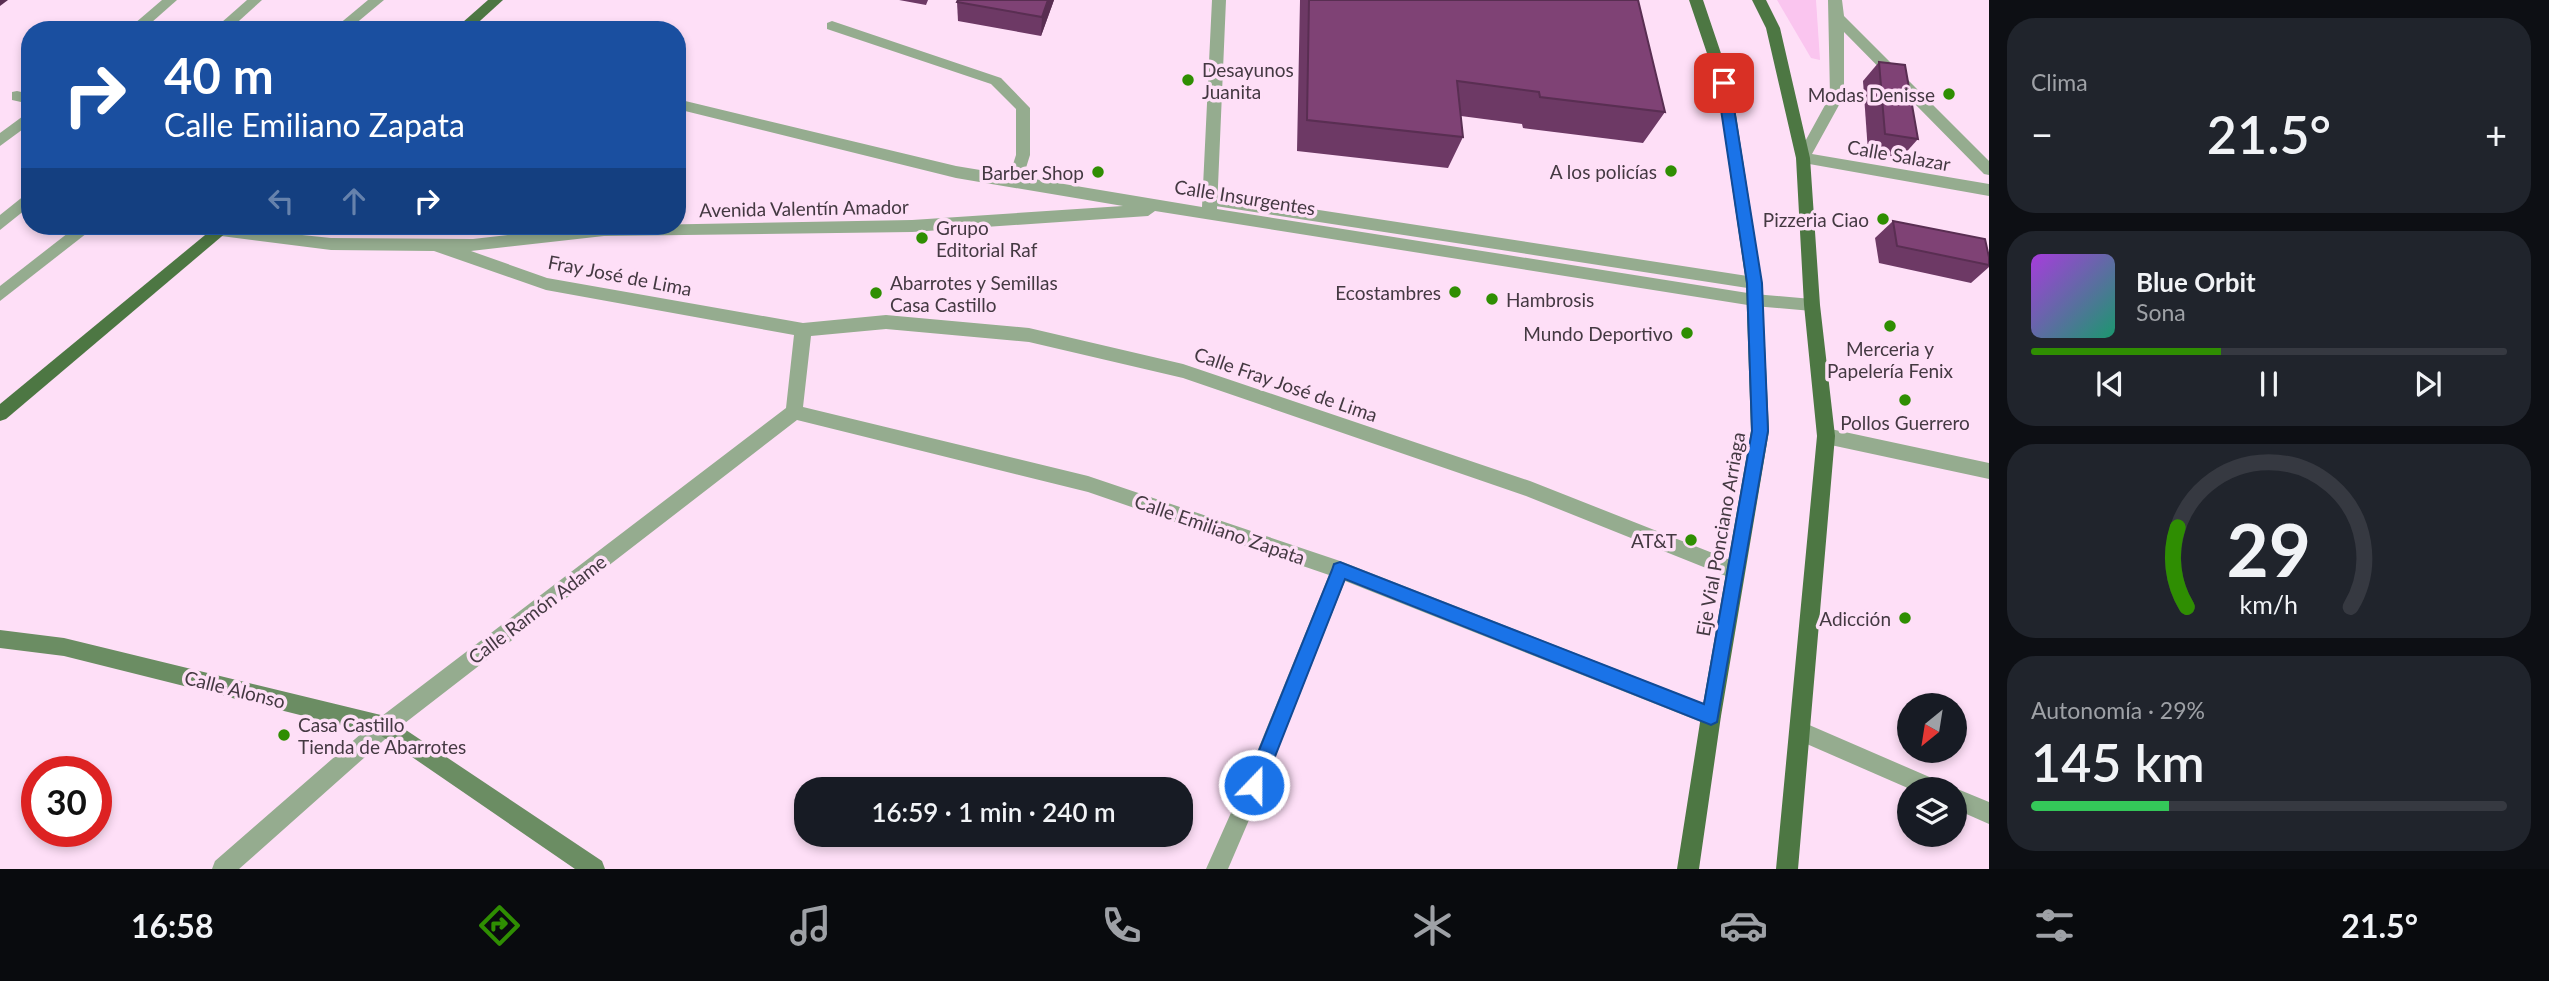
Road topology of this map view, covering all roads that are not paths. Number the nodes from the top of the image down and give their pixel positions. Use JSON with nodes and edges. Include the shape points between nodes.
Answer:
{"nodes":[{"id":1,"x":170,"y":0,"type":"edge"},
{"id":2,"x":255,"y":0,"type":"edge"},
{"id":3,"x":377,"y":0,"type":"edge"},
{"id":4,"x":496,"y":0,"type":"edge"},
{"id":5,"x":1219,"y":0,"type":"edge"},
{"id":6,"x":1696,"y":0,"type":"edge"},
{"id":7,"x":1759,"y":0,"type":"edge"},
{"id":8,"x":1835,"y":0,"type":"edge"},
{"id":9,"x":1837,"y":17,"type":"junction"},
{"id":10,"x":145,"y":21,"type":"edge"},
{"id":11,"x":230,"y":21,"type":"edge"},
{"id":12,"x":350,"y":21,"type":"edge"},
{"id":13,"x":472,"y":21,"type":"edge"},
{"id":14,"x":832,"y":26,"type":"dead end"},
{"id":15,"x":686,"y":106,"type":"edge"},
{"id":16,"x":21,"y":124,"type":"edge"},
{"id":17,"x":0,"y":141,"type":"edge"},
{"id":18,"x":1803,"y":158,"type":"junction"},
{"id":19,"x":1989,"y":170,"type":"edge"},
{"id":20,"x":1015,"y":183,"type":"junction"},
{"id":21,"x":1989,"y":190,"type":"edge"},
{"id":22,"x":21,"y":205,"type":"edge"},
{"id":23,"x":1209,"y":206,"type":"junction"},
{"id":24,"x":1179,"y":208,"type":"junction"},
{"id":25,"x":0,"y":224,"type":"edge"},
{"id":26,"x":686,"y":229,"type":"edge"},
{"id":27,"x":77,"y":235,"type":"edge"},
{"id":28,"x":216,"y":235,"type":"edge"},
{"id":29,"x":271,"y":235,"type":"edge"},
{"id":30,"x":560,"y":235,"type":"edge"},
{"id":31,"x":433,"y":244,"type":"junction"},
{"id":32,"x":1754,"y":291,"type":"junction"},
{"id":33,"x":0,"y":295,"type":"edge"},
{"id":34,"x":1812,"y":305,"type":"junction"},
{"id":35,"x":803,"y":330,"type":"junction"},
{"id":36,"x":794,"y":412,"type":"junction"},
{"id":37,"x":0,"y":414,"type":"edge"},
{"id":38,"x":1826,"y":436,"type":"junction"},
{"id":39,"x":1989,"y":471,"type":"edge"},
{"id":40,"x":1340,"y":570,"type":"junction"},
{"id":41,"x":1736,"y":571,"type":"junction"},
{"id":42,"x":0,"y":639,"type":"edge"},
{"id":43,"x":1711,"y":716,"type":"junction"},
{"id":44,"x":385,"y":726,"type":"junction"},
{"id":45,"x":1800,"y":731,"type":"junction"},
{"id":46,"x":1906,"y":777,"type":"edge"},
{"id":47,"x":1967,"y":803,"type":"edge"},
{"id":48,"x":1989,"y":813,"type":"edge"},
{"id":49,"x":223,"y":869,"type":"edge"},
{"id":50,"x":594,"y":869,"type":"edge"},
{"id":51,"x":1217,"y":869,"type":"edge"},
{"id":52,"x":1688,"y":869,"type":"edge"},
{"id":53,"x":1787,"y":869,"type":"edge"}],
"edges":[{"from":1,"to":10,"type":"street"},
{"from":2,"to":11,"type":"street"},
{"from":3,"to":12,"type":"street"},
{"from":4,"to":13,"type":"main road"},
{"from":5,"to":23,"type":"street"},
{"from":6,"to":32,"type":"main road","name":"Eje Vial Ponciano Arriaga","via":[[1724,83]]},
{"from":7,"to":18,"type":"main road","via":[[1773,28]]},
{"from":8,"to":9,"type":"street"},
{"from":9,"to":18,"type":"street","via":[[1837,96]]},
{"from":9,"to":19,"type":"street"},
{"from":14,"to":20,"type":"street","via":[[996,81],[1023,108],[1023,155]]},
{"from":15,"to":20,"type":"street","name":"Calle Insurgentes"},
{"from":16,"to":17,"type":"street"},
{"from":18,"to":21,"type":"street","name":"Calle Salazar"},
{"from":18,"to":34,"type":"main road"},
{"from":20,"to":24,"type":"street","name":"Calle Insurgentes"},
{"from":22,"to":25,"type":"street"},
{"from":23,"to":24,"type":"street","name":"Calle Insurgentes"},
{"from":23,"to":32,"type":"street","name":"Calle Insurgentes"},
{"from":24,"to":26,"type":"street","name":"Avenida Valentín Amador","via":[[912,226]]},
{"from":27,"to":33,"type":"street"},
{"from":28,"to":37,"type":"main road"},
{"from":29,"to":31,"type":"street","name":"Avenida Valentín Amador","via":[[331,244]]},
{"from":30,"to":31,"type":"street","name":"Avenida Valentín Amador","via":[[473,245]]},
{"from":31,"to":35,"type":"street","name":"Fray José de Lima","via":[[546,284]]},
{"from":32,"to":34,"type":"street","name":"Calle Insurgentes"},
{"from":32,"to":41,"type":"main road","name":"Eje Vial Ponciano Arriaga","via":[[1760,431]]},
{"from":34,"to":38,"type":"main road"},
{"from":35,"to":36,"type":"street"},
{"from":35,"to":41,"type":"street","name":"Calle Fray José de Lima","via":[[886,322],[1029,335],[1184,371],[1530,489]]},
{"from":36,"to":40,"type":"street","name":"Calle Emiliano Zapata","via":[[1088,484]]},
{"from":36,"to":44,"type":"street","name":"Calle Ramón Adame"},
{"from":38,"to":39,"type":"street"},
{"from":38,"to":45,"type":"main road"},
{"from":40,"to":43,"type":"street","name":"Calle Emiliano Zapata"},
{"from":40,"to":51,"type":"street"},
{"from":41,"to":43,"type":"main road","name":"Eje Vial Ponciano Arriaga"},
{"from":42,"to":44,"type":"street","name":"Calle Alonso","via":[[64,647]]},
{"from":43,"to":52,"type":"main road","name":"Eje Vial Ponciano Arriaga"},
{"from":44,"to":49,"type":"street","name":"Calle Ramón Adame"},
{"from":44,"to":50,"type":"street","name":"Calle Alonso"},
{"from":45,"to":46,"type":"street"},
{"from":45,"to":53,"type":"main road"},
{"from":47,"to":48,"type":"street"}]}
